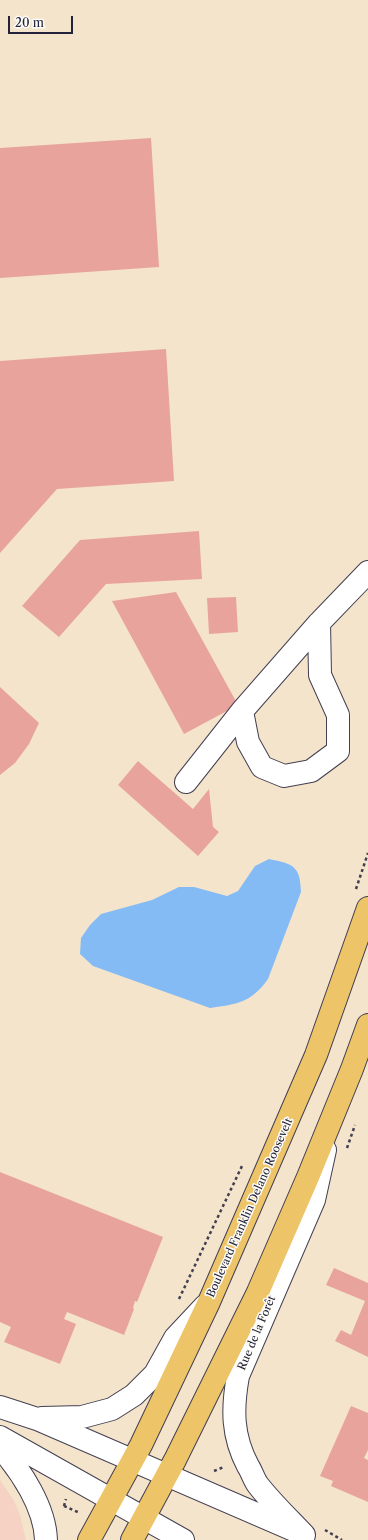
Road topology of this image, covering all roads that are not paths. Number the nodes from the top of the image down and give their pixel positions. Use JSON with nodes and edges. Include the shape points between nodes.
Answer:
{"nodes":[{"id":1,"x":368,"y":572,"type":"edge"},
{"id":2,"x":319,"y":623,"type":"junction"},
{"id":3,"x":242,"y":711,"type":"junction"},
{"id":4,"x":186,"y":782,"type":"dead end"},
{"id":5,"x":368,"y":908,"type":"edge"},
{"id":6,"x":368,"y":1026,"type":"edge"},
{"id":7,"x":332,"y":1118,"type":"junction"},
{"id":8,"x":209,"y":1302,"type":"junction"},
{"id":9,"x":0,"y":1407,"type":"edge"},
{"id":10,"x":36,"y":1419,"type":"junction"},
{"id":11,"x":0,"y":1437,"type":"edge"},
{"id":12,"x":0,"y":1447,"type":"edge"},
{"id":13,"x":133,"y":1461,"type":"junction"},
{"id":14,"x":166,"y":1475,"type":"junction"},
{"id":15,"x":111,"y":1500,"type":"junction"},
{"id":16,"x":144,"y":1518,"type":"junction"},
{"id":17,"x":308,"y":1537,"type":"edge"},
{"id":18,"x":46,"y":1540,"type":"edge"},
{"id":19,"x":89,"y":1540,"type":"edge"},
{"id":20,"x":132,"y":1540,"type":"edge"},
{"id":21,"x":183,"y":1540,"type":"edge"}],
"edges":[{"from":1,"to":2,"type":"street"},
{"from":2,"to":3,"type":"street"},
{"from":2,"to":3,"type":"street","via":[[320,675],[338,715],[338,751],[311,771],[284,776],[262,767],[248,742]]},
{"from":3,"to":4,"type":"street"},
{"from":5,"to":8,"type":"main road","name":"Boulevard Franklin Delano Roosevelt","via":[[316,1055]]},
{"from":6,"to":7,"type":"main road"},
{"from":7,"to":14,"type":"main road","via":[[258,1292]]},
{"from":7,"to":17,"type":"street","name":"Rue de la Forêt","via":[[314,1200],[238,1376],[234,1397],[236,1431],[243,1458],[257,1484]]},
{"from":8,"to":10,"type":"street","via":[[175,1338],[155,1374],[134,1394],[112,1408],[82,1417]]},
{"from":8,"to":13,"type":"main road","name":"Boulevard Franklin Delano Roosevelt"},
{"from":9,"to":10,"type":"street","name":"Rue de la Forêt"},
{"from":10,"to":13,"type":"street","name":"Rue de la Forêt"},
{"from":11,"to":15,"type":"street"},
{"from":12,"to":18,"type":"street","via":[[12,1462],[39,1509]]},
{"from":13,"to":14,"type":"street","name":"Rue de la Forêt"},
{"from":13,"to":15,"type":"main road","name":"Boulevard Franklin Delano Roosevelt"},
{"from":14,"to":16,"type":"main road"},
{"from":14,"to":17,"type":"street","name":"Rue de la Forêt"},
{"from":15,"to":16,"type":"street"},
{"from":15,"to":19,"type":"main road","name":"Boulevard Franklin Delano Roosevelt"},
{"from":16,"to":20,"type":"main road"},
{"from":16,"to":21,"type":"street"}]}
